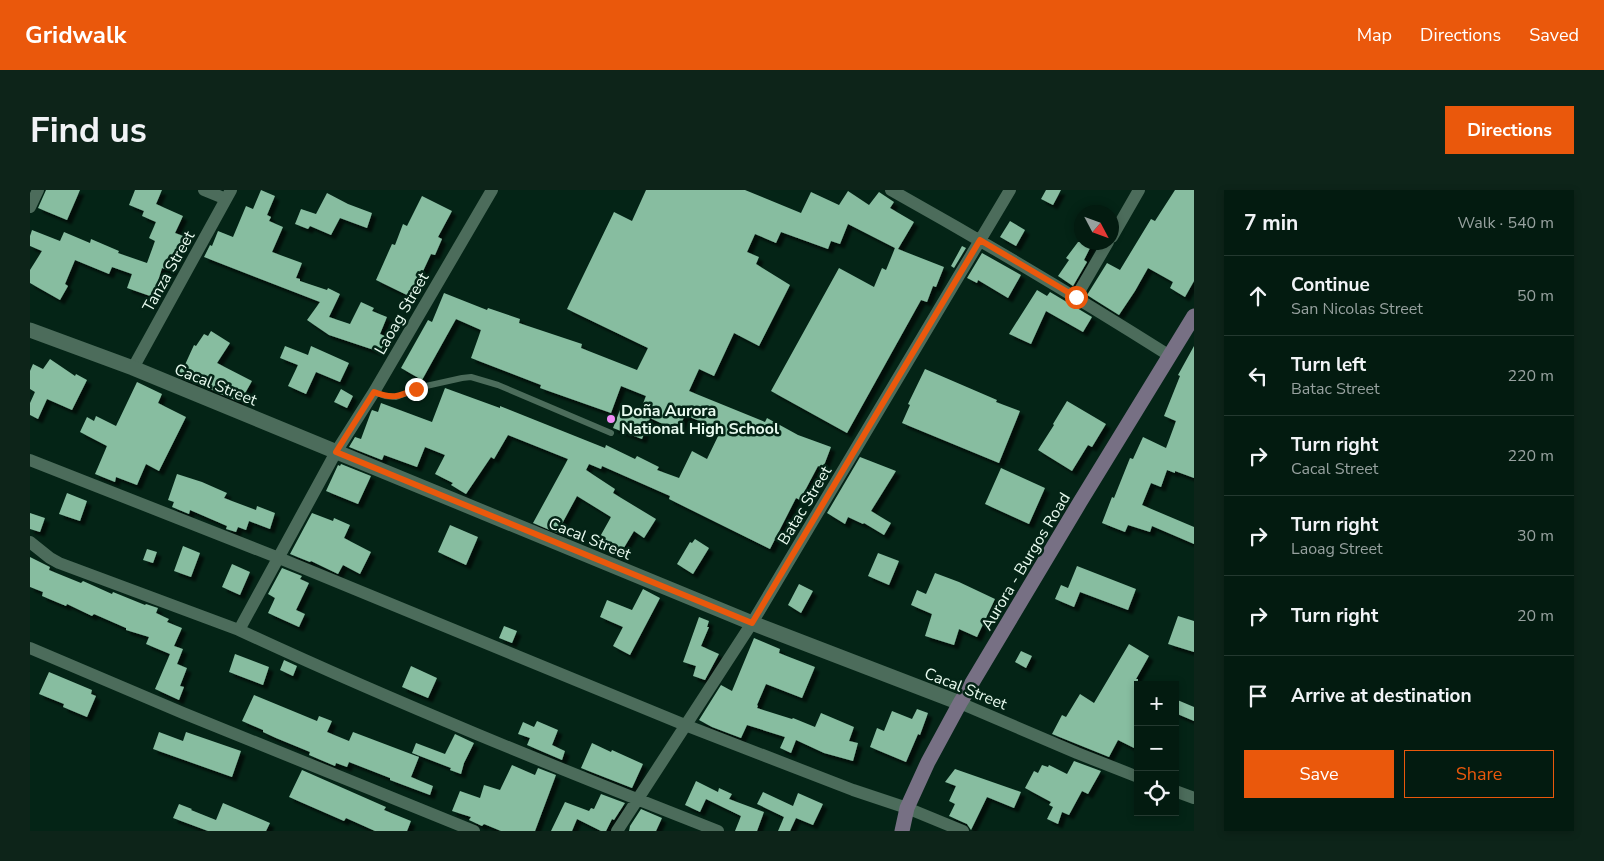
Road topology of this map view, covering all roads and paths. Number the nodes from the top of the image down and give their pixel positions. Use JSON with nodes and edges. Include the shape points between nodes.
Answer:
{"nodes":[{"id":1,"x":38,"y":190,"type":"edge"},
{"id":2,"x":204,"y":190,"type":"edge"},
{"id":3,"x":492,"y":190,"type":"edge"},
{"id":4,"x":891,"y":190,"type":"edge"},
{"id":5,"x":1010,"y":190,"type":"edge"},
{"id":6,"x":1139,"y":190,"type":"edge"},
{"id":7,"x":228,"y":194,"type":"edge"},
{"id":8,"x":30,"y":207,"type":"edge"},
{"id":9,"x":1119,"y":225,"type":"edge"},
{"id":10,"x":980,"y":240,"type":"junction"},
{"id":11,"x":1103,"y":250,"type":"edge"},
{"id":12,"x":1076,"y":297,"type":"junction"},
{"id":13,"x":1194,"y":316,"type":"edge"},
{"id":14,"x":30,"y":330,"type":"edge"},
{"id":15,"x":1170,"y":356,"type":"junction"},
{"id":16,"x":133,"y":368,"type":"junction"},
{"id":17,"x":374,"y":392,"type":"junction"},
{"id":18,"x":611,"y":432,"type":"dead end"},
{"id":19,"x":336,"y":452,"type":"junction"},
{"id":20,"x":30,"y":460,"type":"edge"},
{"id":21,"x":30,"y":542,"type":"edge"},
{"id":22,"x":279,"y":558,"type":"junction"},
{"id":23,"x":752,"y":623,"type":"junction"},
{"id":24,"x":239,"y":630,"type":"junction"},
{"id":25,"x":30,"y":648,"type":"edge"},
{"id":26,"x":960,"y":703,"type":"junction"},
{"id":27,"x":685,"y":726,"type":"junction"},
{"id":28,"x":1134,"y":775,"type":"edge"},
{"id":29,"x":1179,"y":792,"type":"edge"},
{"id":30,"x":1194,"y":798,"type":"edge"},
{"id":31,"x":637,"y":800,"type":"junction"},
{"id":32,"x":907,"y":808,"type":"junction"},
{"id":33,"x":474,"y":831,"type":"edge"},
{"id":34,"x":617,"y":831,"type":"edge"},
{"id":35,"x":718,"y":831,"type":"edge"},
{"id":36,"x":902,"y":831,"type":"edge"},
{"id":37,"x":963,"y":831,"type":"edge"}],
"edges":[{"from":1,"to":8,"type":"street"},
{"from":2,"to":7,"type":"street"},
{"from":3,"to":17,"type":"street","name":"Laoag Street"},
{"from":4,"to":10,"type":"street"},
{"from":5,"to":10,"type":"street","name":"Batac Street"},
{"from":6,"to":9,"type":"street"},
{"from":7,"to":16,"type":"street","name":"Tanza Street"},
{"from":10,"to":12,"type":"street"},
{"from":10,"to":23,"type":"street","name":"Batac Street"},
{"from":11,"to":12,"type":"street"},
{"from":12,"to":15,"type":"street"},
{"from":13,"to":15,"type":"main road","name":"Aurora - Burgos Road"},
{"from":14,"to":16,"type":"street","name":"Cacal Street"},
{"from":15,"to":26,"type":"main road","name":"Aurora - Burgos Road"},
{"from":16,"to":19,"type":"street","name":"Cacal Street"},
{"from":17,"to":18,"type":"lane","via":[[396,397],[426,386],[471,377]]},
{"from":17,"to":19,"type":"street","name":"Laoag Street"},
{"from":19,"to":22,"type":"street","name":"Laoag Street"},
{"from":19,"to":23,"type":"street","name":"Cacal Street"},
{"from":20,"to":22,"type":"street"},
{"from":21,"to":24,"type":"street","via":[[59,563]]},
{"from":22,"to":24,"type":"street","name":"Laoag Street"},
{"from":22,"to":27,"type":"street"},
{"from":23,"to":26,"type":"street","name":"Cacal Street"},
{"from":23,"to":27,"type":"street","name":"Batac Street"},
{"from":24,"to":31,"type":"street"},
{"from":25,"to":33,"type":"street"},
{"from":26,"to":28,"type":"street","name":"Cacal Street"},
{"from":26,"to":32,"type":"main road","name":"Aurora - Burgos Road"},
{"from":27,"to":31,"type":"street","name":"Batac Street"},
{"from":27,"to":32,"type":"street"},
{"from":29,"to":30,"type":"street"},
{"from":31,"to":34,"type":"street","name":"Batac Street"},
{"from":31,"to":35,"type":"street"},
{"from":32,"to":36,"type":"main road","name":"Aurora - Burgos Road"},
{"from":32,"to":37,"type":"street"}]}
